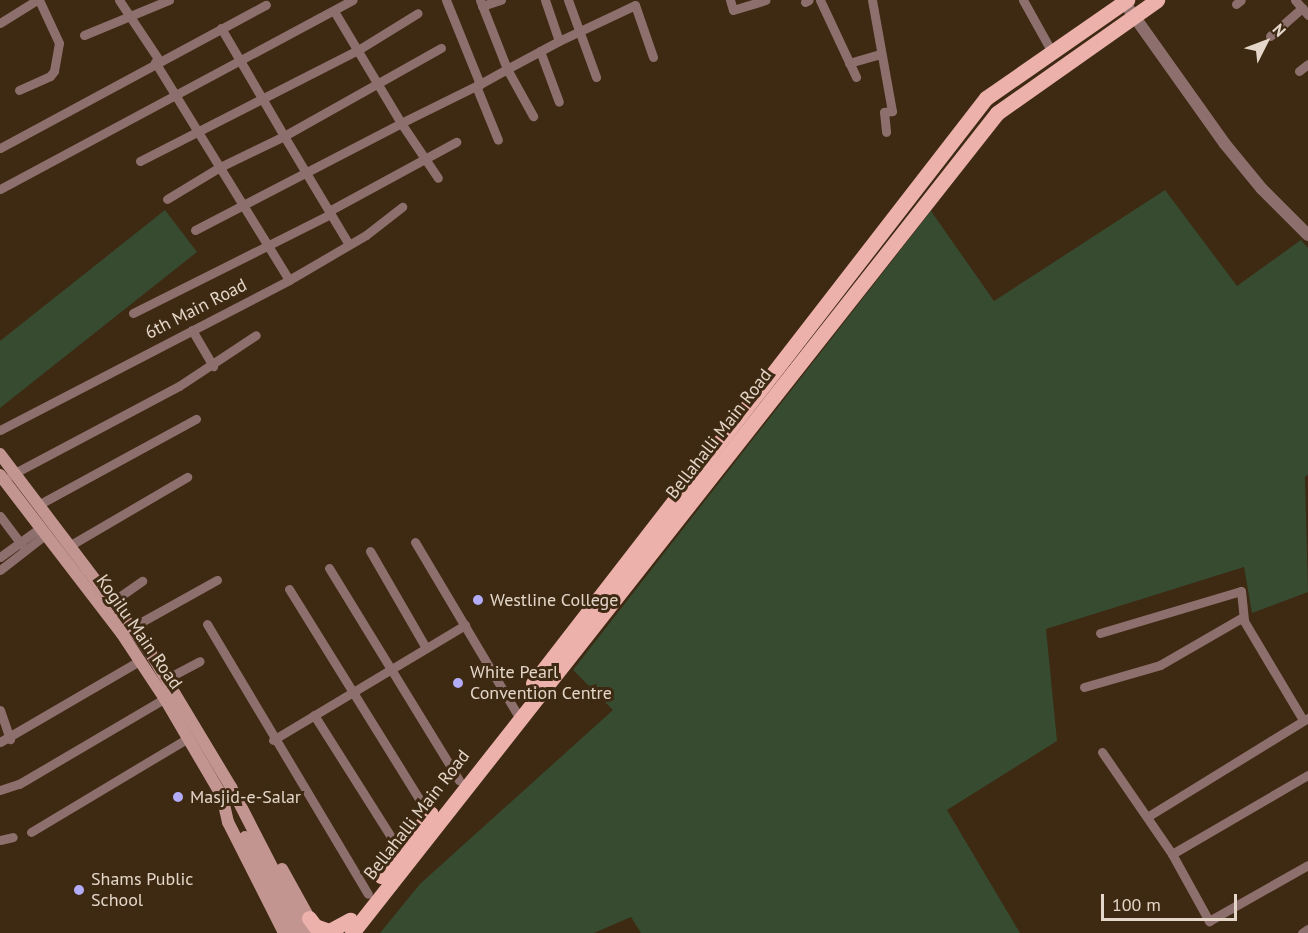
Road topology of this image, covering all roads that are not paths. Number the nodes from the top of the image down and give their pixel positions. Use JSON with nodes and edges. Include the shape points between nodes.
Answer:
{"nodes":[{"id":1,"x":38,"y":0,"type":"edge"},
{"id":2,"x":119,"y":0,"type":"edge"},
{"id":3,"x":169,"y":0,"type":"edge"},
{"id":4,"x":277,"y":0,"type":"edge"},
{"id":5,"x":353,"y":0,"type":"edge"},
{"id":6,"x":446,"y":0,"type":"edge"},
{"id":7,"x":501,"y":0,"type":"edge"},
{"id":8,"x":545,"y":0,"type":"edge"},
{"id":9,"x":568,"y":0,"type":"edge"},
{"id":10,"x":730,"y":0,"type":"edge"},
{"id":11,"x":765,"y":0,"type":"edge"},
{"id":12,"x":820,"y":0,"type":"edge"},
{"id":13,"x":872,"y":0,"type":"edge"},
{"id":14,"x":1023,"y":0,"type":"edge"},
{"id":15,"x":1157,"y":0,"type":"edge"},
{"id":16,"x":1295,"y":0,"type":"edge"},
{"id":17,"x":1126,"y":1,"type":"edge"},
{"id":18,"x":265,"y":3,"type":"edge"},
{"id":19,"x":481,"y":3,"type":"edge"},
{"id":20,"x":334,"y":11,"type":"junction"},
{"id":21,"x":1305,"y":12,"type":"edge"},
{"id":22,"x":418,"y":13,"type":"dead end"},
{"id":23,"x":1134,"y":15,"type":"junction"},
{"id":24,"x":129,"y":18,"type":"junction"},
{"id":25,"x":0,"y":23,"type":"edge"},
{"id":26,"x":221,"y":28,"type":"junction"},
{"id":27,"x":579,"y":31,"type":"junction"},
{"id":28,"x":84,"y":35,"type":"dead end"},
{"id":29,"x":1270,"y":36,"type":"dead end"},
{"id":30,"x":559,"y":41,"type":"junction"},
{"id":31,"x":441,"y":48,"type":"dead end"},
{"id":32,"x":358,"y":50,"type":"junction"},
{"id":33,"x":540,"y":51,"type":"junction"},
{"id":34,"x":1052,"y":52,"type":"junction"},
{"id":35,"x":881,"y":54,"type":"junction"},
{"id":36,"x":653,"y":57,"type":"dead end"},
{"id":37,"x":157,"y":61,"type":"junction"},
{"id":38,"x":239,"y":63,"type":"junction"},
{"id":39,"x":849,"y":63,"type":"junction"},
{"id":40,"x":1308,"y":64,"type":"edge"},
{"id":41,"x":507,"y":69,"type":"junction"},
{"id":42,"x":1299,"y":71,"type":"dead end"},
{"id":43,"x":596,"y":76,"type":"dead end"},
{"id":44,"x":856,"y":77,"type":"dead end"},
{"id":45,"x":478,"y":85,"type":"junction"},
{"id":46,"x":378,"y":87,"type":"junction"},
{"id":47,"x":19,"y":90,"type":"dead end"},
{"id":48,"x":176,"y":94,"type":"junction"},
{"id":49,"x":261,"y":99,"type":"junction"},
{"id":50,"x":559,"y":102,"type":"dead end"},
{"id":51,"x":533,"y":116,"type":"dead end"},
{"id":52,"x":401,"y":123,"type":"junction"},
{"id":53,"x":198,"y":132,"type":"junction"},
{"id":54,"x":886,"y":132,"type":"dead end"},
{"id":55,"x":284,"y":136,"type":"junction"},
{"id":56,"x":498,"y":140,"type":"dead end"},
{"id":57,"x":456,"y":142,"type":"dead end"},
{"id":58,"x":0,"y":148,"type":"edge"},
{"id":59,"x":140,"y":161,"type":"dead end"},
{"id":60,"x":425,"y":161,"type":"junction"},
{"id":61,"x":220,"y":167,"type":"junction"},
{"id":62,"x":306,"y":174,"type":"junction"},
{"id":63,"x":438,"y":178,"type":"dead end"},
{"id":64,"x":0,"y":189,"type":"edge"},
{"id":65,"x":167,"y":199,"type":"dead end"},
{"id":66,"x":243,"y":204,"type":"junction"},
{"id":67,"x":402,"y":207,"type":"dead end"},
{"id":68,"x":330,"y":212,"type":"junction"},
{"id":69,"x":195,"y":231,"type":"dead end"},
{"id":70,"x":1308,"y":235,"type":"edge"},
{"id":71,"x":266,"y":243,"type":"junction"},
{"id":72,"x":348,"y":243,"type":"junction"},
{"id":73,"x":289,"y":280,"type":"junction"},
{"id":74,"x":133,"y":313,"type":"dead end"},
{"id":75,"x":192,"y":330,"type":"junction"},
{"id":76,"x":256,"y":335,"type":"dead end"},
{"id":77,"x":213,"y":366,"type":"junction"},
{"id":78,"x":196,"y":419,"type":"dead end"},
{"id":79,"x":0,"y":430,"type":"edge"},
{"id":80,"x":0,"y":454,"type":"edge"},
{"id":81,"x":6,"y":476,"type":"edge"},
{"id":82,"x":187,"y":477,"type":"dead end"},
{"id":83,"x":38,"y":505,"type":"junction"},
{"id":84,"x":0,"y":516,"type":"edge"},
{"id":85,"x":43,"y":531,"type":"junction"},
{"id":86,"x":415,"y":542,"type":"dead end"},
{"id":87,"x":23,"y":546,"type":"junction"},
{"id":88,"x":69,"y":546,"type":"junction"},
{"id":89,"x":370,"y":551,"type":"dead end"},
{"id":90,"x":0,"y":558,"type":"edge"},
{"id":91,"x":329,"y":568,"type":"dead end"},
{"id":92,"x":0,"y":570,"type":"edge"},
{"id":93,"x":217,"y":580,"type":"dead end"},
{"id":94,"x":142,"y":581,"type":"dead end"},
{"id":95,"x":289,"y":589,"type":"dead end"},
{"id":96,"x":112,"y":602,"type":"junction"},
{"id":97,"x":1243,"y":617,"type":"junction"},
{"id":98,"x":207,"y":624,"type":"dead end"},
{"id":99,"x":465,"y":625,"type":"junction"},
{"id":100,"x":127,"y":630,"type":"junction"},
{"id":101,"x":1100,"y":633,"type":"dead end"},
{"id":102,"x":426,"y":648,"type":"junction"},
{"id":103,"x":141,"y":660,"type":"junction"},
{"id":104,"x":200,"y":661,"type":"dead end"},
{"id":105,"x":389,"y":670,"type":"junction"},
{"id":106,"x":166,"y":680,"type":"junction"},
{"id":107,"x":1084,"y":687,"type":"dead end"},
{"id":108,"x":352,"y":692,"type":"junction"},
{"id":109,"x":169,"y":696,"type":"junction"},
{"id":110,"x":0,"y":710,"type":"edge"},
{"id":111,"x":517,"y":713,"type":"junction"},
{"id":112,"x":314,"y":715,"type":"junction"},
{"id":113,"x":1306,"y":719,"type":"edge"},
{"id":114,"x":188,"y":738,"type":"junction"},
{"id":115,"x":273,"y":740,"type":"junction"},
{"id":116,"x":5,"y":741,"type":"edge"},
{"id":117,"x":1102,"y":752,"type":"dead end"},
{"id":118,"x":1308,"y":775,"type":"edge"},
{"id":119,"x":459,"y":780,"type":"junction"},
{"id":120,"x":0,"y":790,"type":"edge"},
{"id":121,"x":227,"y":792,"type":"junction"},
{"id":122,"x":429,"y":815,"type":"junction"},
{"id":123,"x":1147,"y":817,"type":"junction"},
{"id":124,"x":31,"y":832,"type":"dead end"},
{"id":125,"x":13,"y":837,"type":"dead end"},
{"id":126,"x":0,"y":840,"type":"edge"},
{"id":127,"x":400,"y":851,"type":"junction"},
{"id":128,"x":1172,"y":854,"type":"junction"},
{"id":129,"x":1308,"y":865,"type":"edge"},
{"id":130,"x":368,"y":894,"type":"junction"},
{"id":131,"x":308,"y":926,"type":"edge"},
{"id":132,"x":348,"y":929,"type":"edge"},
{"id":133,"x":1308,"y":929,"type":"edge"},
{"id":134,"x":284,"y":933,"type":"edge"},
{"id":135,"x":295,"y":933,"type":"edge"},
{"id":136,"x":317,"y":933,"type":"edge"},
{"id":137,"x":1302,"y":933,"type":"edge"}],
"edges":[{"from":1,"to":25,"type":"street"},
{"from":1,"to":47,"type":"street","via":[[59,43],[54,71]]},
{"from":2,"to":24,"type":"street"},
{"from":3,"to":24,"type":"street"},
{"from":4,"to":18,"type":"street"},
{"from":5,"to":20,"type":"street"},
{"from":6,"to":45,"type":"street"},
{"from":7,"to":19,"type":"street"},
{"from":8,"to":30,"type":"street"},
{"from":9,"to":27,"type":"street"},
{"from":10,"to":11,"type":"street","via":[[733,10]]},
{"from":12,"to":39,"type":"street"},
{"from":13,"to":35,"type":"street"},
{"from":14,"to":34,"type":"street"},
{"from":15,"to":23,"type":"main road","name":"Bellahalli Main Road"},
{"from":16,"to":21,"type":"street"},
{"from":17,"to":23,"type":"street"},
{"from":17,"to":34,"type":"main road","name":"Bellahalli Main Road"},
{"from":18,"to":26,"type":"street"},
{"from":19,"to":41,"type":"street"},
{"from":20,"to":32,"type":"street"},
{"from":20,"to":38,"type":"street"},
{"from":21,"to":29,"type":"street"},
{"from":22,"to":32,"type":"street"},
{"from":23,"to":70,"type":"street","via":[[1226,144]]},
{"from":23,"to":111,"type":"main road","name":"Bellahalli Main Road","via":[[997,113]]},
{"from":24,"to":28,"type":"street"},
{"from":24,"to":37,"type":"street"},
{"from":26,"to":37,"type":"street"},
{"from":26,"to":38,"type":"street"},
{"from":27,"to":30,"type":"street"},
{"from":27,"to":36,"type":"street","via":[[635,5]]},
{"from":27,"to":43,"type":"street"},
{"from":30,"to":33,"type":"street"},
{"from":31,"to":46,"type":"street"},
{"from":32,"to":46,"type":"street"},
{"from":32,"to":49,"type":"street"},
{"from":33,"to":41,"type":"street"},
{"from":33,"to":50,"type":"street"},
{"from":34,"to":111,"type":"main road","name":"Bellahalli Main Road","via":[[986,98]]},
{"from":35,"to":39,"type":"street"},
{"from":35,"to":54,"type":"street","via":[[892,111],[883,108]]},
{"from":37,"to":48,"type":"street"},
{"from":37,"to":58,"type":"street"},
{"from":38,"to":48,"type":"street"},
{"from":38,"to":49,"type":"street"},
{"from":39,"to":44,"type":"street"},
{"from":40,"to":42,"type":"street"},
{"from":41,"to":45,"type":"street"},
{"from":41,"to":51,"type":"street"},
{"from":45,"to":52,"type":"street"},
{"from":45,"to":56,"type":"street"},
{"from":46,"to":52,"type":"street"},
{"from":46,"to":55,"type":"street"},
{"from":48,"to":53,"type":"street"},
{"from":48,"to":64,"type":"street"},
{"from":49,"to":53,"type":"street"},
{"from":49,"to":55,"type":"street"},
{"from":52,"to":60,"type":"street"},
{"from":52,"to":62,"type":"street"},
{"from":53,"to":59,"type":"street"},
{"from":53,"to":61,"type":"street"},
{"from":55,"to":61,"type":"street"},
{"from":55,"to":62,"type":"street"},
{"from":57,"to":60,"type":"street"},
{"from":60,"to":63,"type":"street"},
{"from":60,"to":68,"type":"street"},
{"from":61,"to":65,"type":"street"},
{"from":61,"to":66,"type":"street"},
{"from":62,"to":66,"type":"street"},
{"from":62,"to":68,"type":"street"},
{"from":66,"to":69,"type":"street"},
{"from":66,"to":71,"type":"street"},
{"from":67,"to":72,"type":"street","name":"6th Main Road","via":[[366,235]]},
{"from":68,"to":71,"type":"street"},
{"from":68,"to":72,"type":"street"},
{"from":71,"to":73,"type":"street"},
{"from":71,"to":74,"type":"street"},
{"from":72,"to":73,"type":"street","name":"6th Main Road"},
{"from":73,"to":75,"type":"street","name":"6th Main Road"},
{"from":75,"to":77,"type":"street"},
{"from":75,"to":79,"type":"street","name":"6th Main Road"},
{"from":76,"to":77,"type":"street"},
{"from":77,"to":81,"type":"street"},
{"from":78,"to":83,"type":"street"},
{"from":80,"to":81,"type":"main road","name":"Kogilu Main Road"},
{"from":81,"to":83,"type":"main road","name":"Kogilu Main Road"},
{"from":81,"to":85,"type":"main road","name":"Kogilu Main Road"},
{"from":82,"to":88,"type":"street"},
{"from":83,"to":88,"type":"main road","name":"Kogilu Main Road"},
{"from":84,"to":87,"type":"street"},
{"from":85,"to":87,"type":"street"},
{"from":85,"to":100,"type":"main road","name":"Kogilu Main Road"},
{"from":86,"to":99,"type":"street"},
{"from":87,"to":90,"type":"street"},
{"from":87,"to":92,"type":"street"},
{"from":88,"to":96,"type":"main road","name":"Kogilu Main Road"},
{"from":89,"to":102,"type":"street"},
{"from":91,"to":105,"type":"street"},
{"from":93,"to":100,"type":"street"},
{"from":94,"to":96,"type":"street"},
{"from":95,"to":108,"type":"street"},
{"from":96,"to":100,"type":"main road","name":"Kogilu Main Road"},
{"from":97,"to":101,"type":"street","via":[[1241,591]]},
{"from":97,"to":107,"type":"street","via":[[1160,665]]},
{"from":97,"to":113,"type":"street"},
{"from":98,"to":115,"type":"street"},
{"from":99,"to":102,"type":"street"},
{"from":99,"to":111,"type":"street"},
{"from":100,"to":103,"type":"main road","name":"Kogilu Main Road"},
{"from":100,"to":106,"type":"main road","name":"Kogilu Main Road"},
{"from":102,"to":105,"type":"street"},
{"from":103,"to":109,"type":"main road","name":"Kogilu Main Road"},
{"from":103,"to":116,"type":"street"},
{"from":104,"to":106,"type":"street"},
{"from":105,"to":108,"type":"street"},
{"from":105,"to":119,"type":"street"},
{"from":106,"to":109,"type":"main road","name":"Kogilu Main Road"},
{"from":108,"to":112,"type":"street"},
{"from":108,"to":122,"type":"street"},
{"from":109,"to":114,"type":"main road","name":"Kogilu Main Road"},
{"from":109,"to":120,"type":"street","via":[[19,784]]},
{"from":109,"to":121,"type":"main road","name":"Kogilu Main Road"},
{"from":110,"to":116,"type":"street"},
{"from":111,"to":119,"type":"main road","name":"Bellahalli Main Road"},
{"from":111,"to":132,"type":"main road","name":"Bellahalli Main Road"},
{"from":112,"to":115,"type":"street"},
{"from":112,"to":127,"type":"street"},
{"from":113,"to":123,"type":"street"},
{"from":114,"to":121,"type":"main road","name":"Kogilu Main Road"},
{"from":114,"to":124,"type":"street"},
{"from":115,"to":130,"type":"street"},
{"from":117,"to":123,"type":"street"},
{"from":118,"to":128,"type":"street"},
{"from":119,"to":122,"type":"main road","name":"Bellahalli Main Road"},
{"from":121,"to":131,"type":"main road","via":[[253,814]]},
{"from":121,"to":134,"type":"main road","name":"Kogilu Main Road","via":[[228,822]]},
{"from":121,"to":135,"type":"main road"},
{"from":122,"to":127,"type":"main road","name":"Bellahalli Main Road"},
{"from":123,"to":128,"type":"street"},
{"from":125,"to":126,"type":"street"},
{"from":127,"to":130,"type":"main road","name":"Bellahalli Main Road"},
{"from":128,"to":129,"type":"street","via":[[1209,921]]},
{"from":130,"to":132,"type":"main road","name":"Bellahalli Main Road"},
{"from":131,"to":132,"type":"main road","via":[[329,932]]},
{"from":131,"to":136,"type":"main road"},
{"from":133,"to":137,"type":"street"}]}
